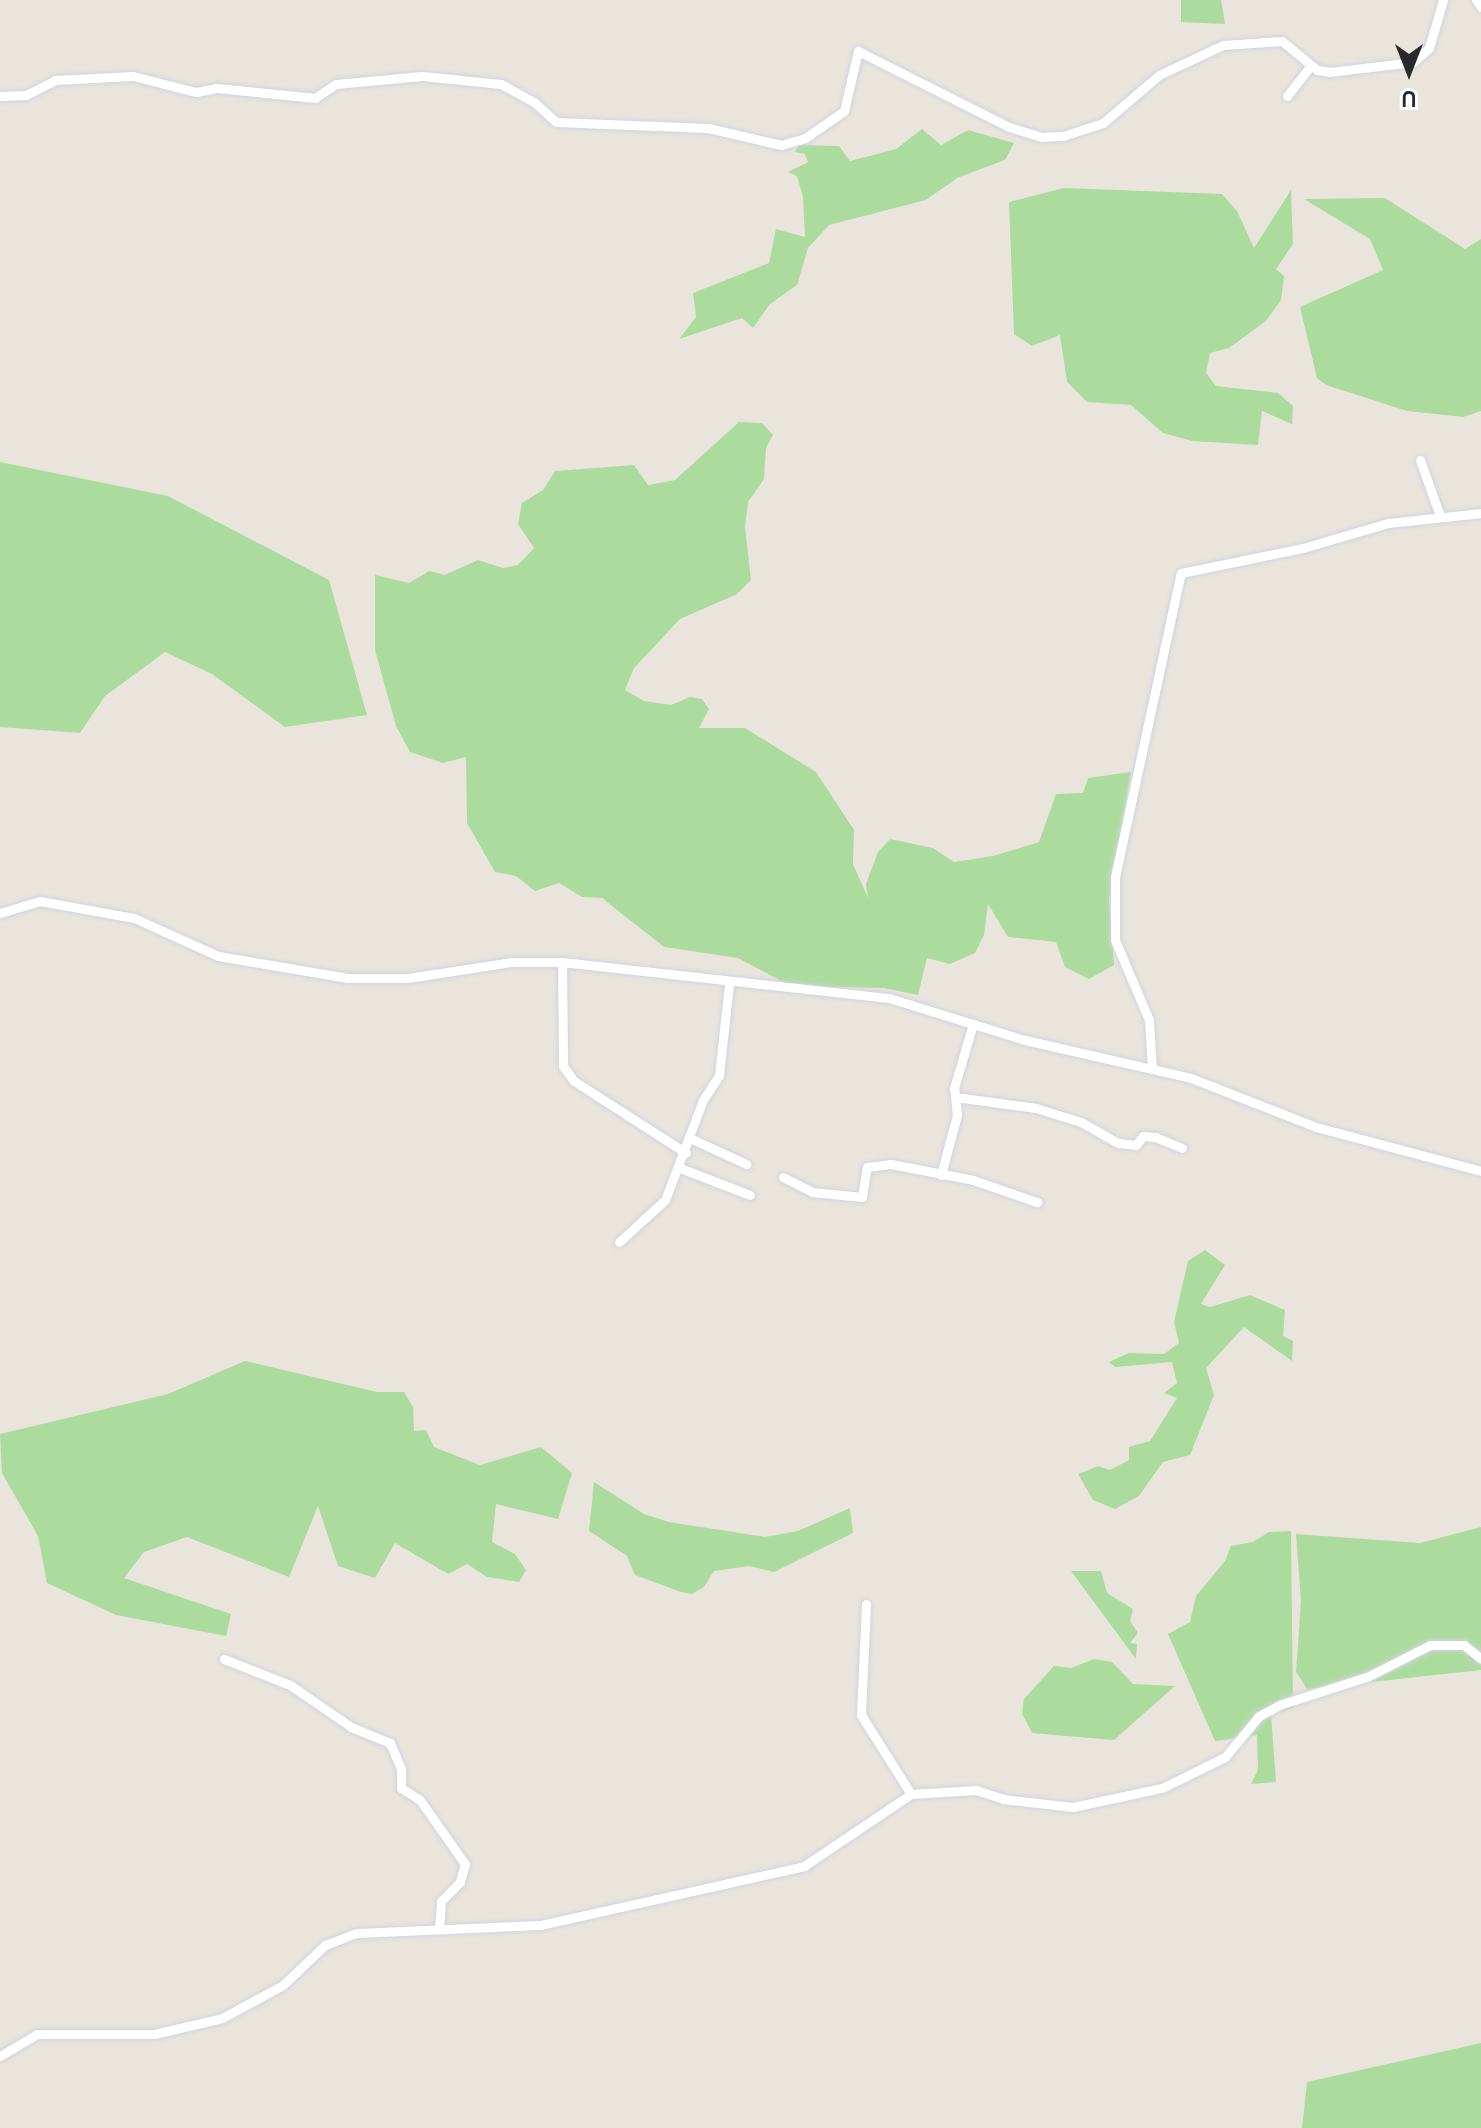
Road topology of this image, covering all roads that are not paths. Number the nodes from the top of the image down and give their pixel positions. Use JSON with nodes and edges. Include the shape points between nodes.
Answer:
{"nodes":[{"id":1,"x":1443,"y":0,"type":"edge"},
{"id":2,"x":1476,"y":0,"type":"edge"},
{"id":3,"x":1481,"y":7,"type":"edge"},
{"id":4,"x":1311,"y":65,"type":"junction"},
{"id":5,"x":0,"y":96,"type":"edge"},
{"id":6,"x":1287,"y":96,"type":"dead end"},
{"id":7,"x":1420,"y":460,"type":"dead end"},
{"id":8,"x":1481,"y":513,"type":"edge"},
{"id":9,"x":1440,"y":516,"type":"junction"},
{"id":10,"x":0,"y":913,"type":"edge"},
{"id":11,"x":562,"y":962,"type":"junction"},
{"id":12,"x":729,"y":984,"type":"junction"},
{"id":13,"x":973,"y":1024,"type":"junction"},
{"id":14,"x":1152,"y":1069,"type":"junction"},
{"id":15,"x":955,"y":1097,"type":"junction"},
{"id":16,"x":692,"y":1139,"type":"junction"},
{"id":17,"x":1182,"y":1148,"type":"dead end"},
{"id":18,"x":686,"y":1153,"type":"junction"},
{"id":19,"x":746,"y":1164,"type":"dead end"},
{"id":20,"x":680,"y":1168,"type":"junction"},
{"id":21,"x":1481,"y":1171,"type":"edge"},
{"id":22,"x":941,"y":1175,"type":"junction"},
{"id":23,"x":783,"y":1177,"type":"dead end"},
{"id":24,"x":750,"y":1195,"type":"dead end"},
{"id":25,"x":1037,"y":1202,"type":"dead end"},
{"id":26,"x":619,"y":1242,"type":"dead end"},
{"id":27,"x":866,"y":1604,"type":"dead end"},
{"id":28,"x":224,"y":1659,"type":"dead end"},
{"id":29,"x":1481,"y":1659,"type":"edge"},
{"id":30,"x":911,"y":1794,"type":"junction"},
{"id":31,"x":439,"y":1928,"type":"junction"},
{"id":32,"x":0,"y":2056,"type":"edge"}],
"edges":[{"from":1,"to":4,"type":"street","via":[[1429,48],[1413,62],[1330,72]]},
{"from":2,"to":3,"type":"street"},
{"from":4,"to":5,"type":"street","via":[[1282,41],[1217,47],[1159,75],[1103,123],[1075,135],[1041,137],[1009,127],[858,51],[844,111],[805,138],[781,145],[708,128],[556,122],[501,84],[422,76],[336,84],[315,98],[225,89],[196,92],[133,76],[55,80],[26,95]]},
{"from":4,"to":6,"type":"street"},
{"from":7,"to":9,"type":"street"},
{"from":8,"to":9,"type":"street"},
{"from":9,"to":14,"type":"street","via":[[1388,523],[1303,548],[1181,573],[1115,877],[1115,940],[1149,1020]]},
{"from":10,"to":11,"type":"street","via":[[40,901],[134,918],[218,956],[348,978],[408,978],[511,962]]},
{"from":11,"to":12,"type":"street","via":[[671,972]]},
{"from":11,"to":18,"type":"street","via":[[563,1066],[574,1081]]},
{"from":12,"to":13,"type":"street","via":[[889,998]]},
{"from":12,"to":16,"type":"street","via":[[719,1075],[703,1100]]},
{"from":13,"to":14,"type":"street"},
{"from":13,"to":15,"type":"street"},
{"from":14,"to":21,"type":"street","via":[[1191,1078],[1235,1099],[1393,1151]]},
{"from":15,"to":17,"type":"street","via":[[1036,1108],[1081,1122],[1118,1143],[1136,1145],[1143,1136]]},
{"from":15,"to":22,"type":"street","via":[[957,1115]]},
{"from":16,"to":18,"type":"street"},
{"from":16,"to":19,"type":"street"},
{"from":18,"to":20,"type":"street"},
{"from":20,"to":24,"type":"street"},
{"from":20,"to":26,"type":"street","via":[[664,1202]]},
{"from":22,"to":23,"type":"street","via":[[891,1164],[870,1166],[862,1197],[812,1192]]},
{"from":22,"to":25,"type":"street"},
{"from":27,"to":30,"type":"street","via":[[861,1715]]},
{"from":28,"to":31,"type":"street","via":[[290,1685],[351,1727],[390,1743],[400,1764],[401,1788],[420,1800],[465,1864],[460,1882],[441,1901]]},
{"from":29,"to":30,"type":"street","via":[[1464,1645],[1430,1645],[1369,1676],[1282,1704],[1259,1716],[1225,1757],[1162,1788],[1073,1807],[1003,1799],[976,1790]]},
{"from":30,"to":31,"type":"street","via":[[804,1866],[541,1925],[476,1931]]},
{"from":31,"to":32,"type":"street","via":[[337,1938],[283,1985],[222,2018],[154,2034],[37,2034]]}]}
